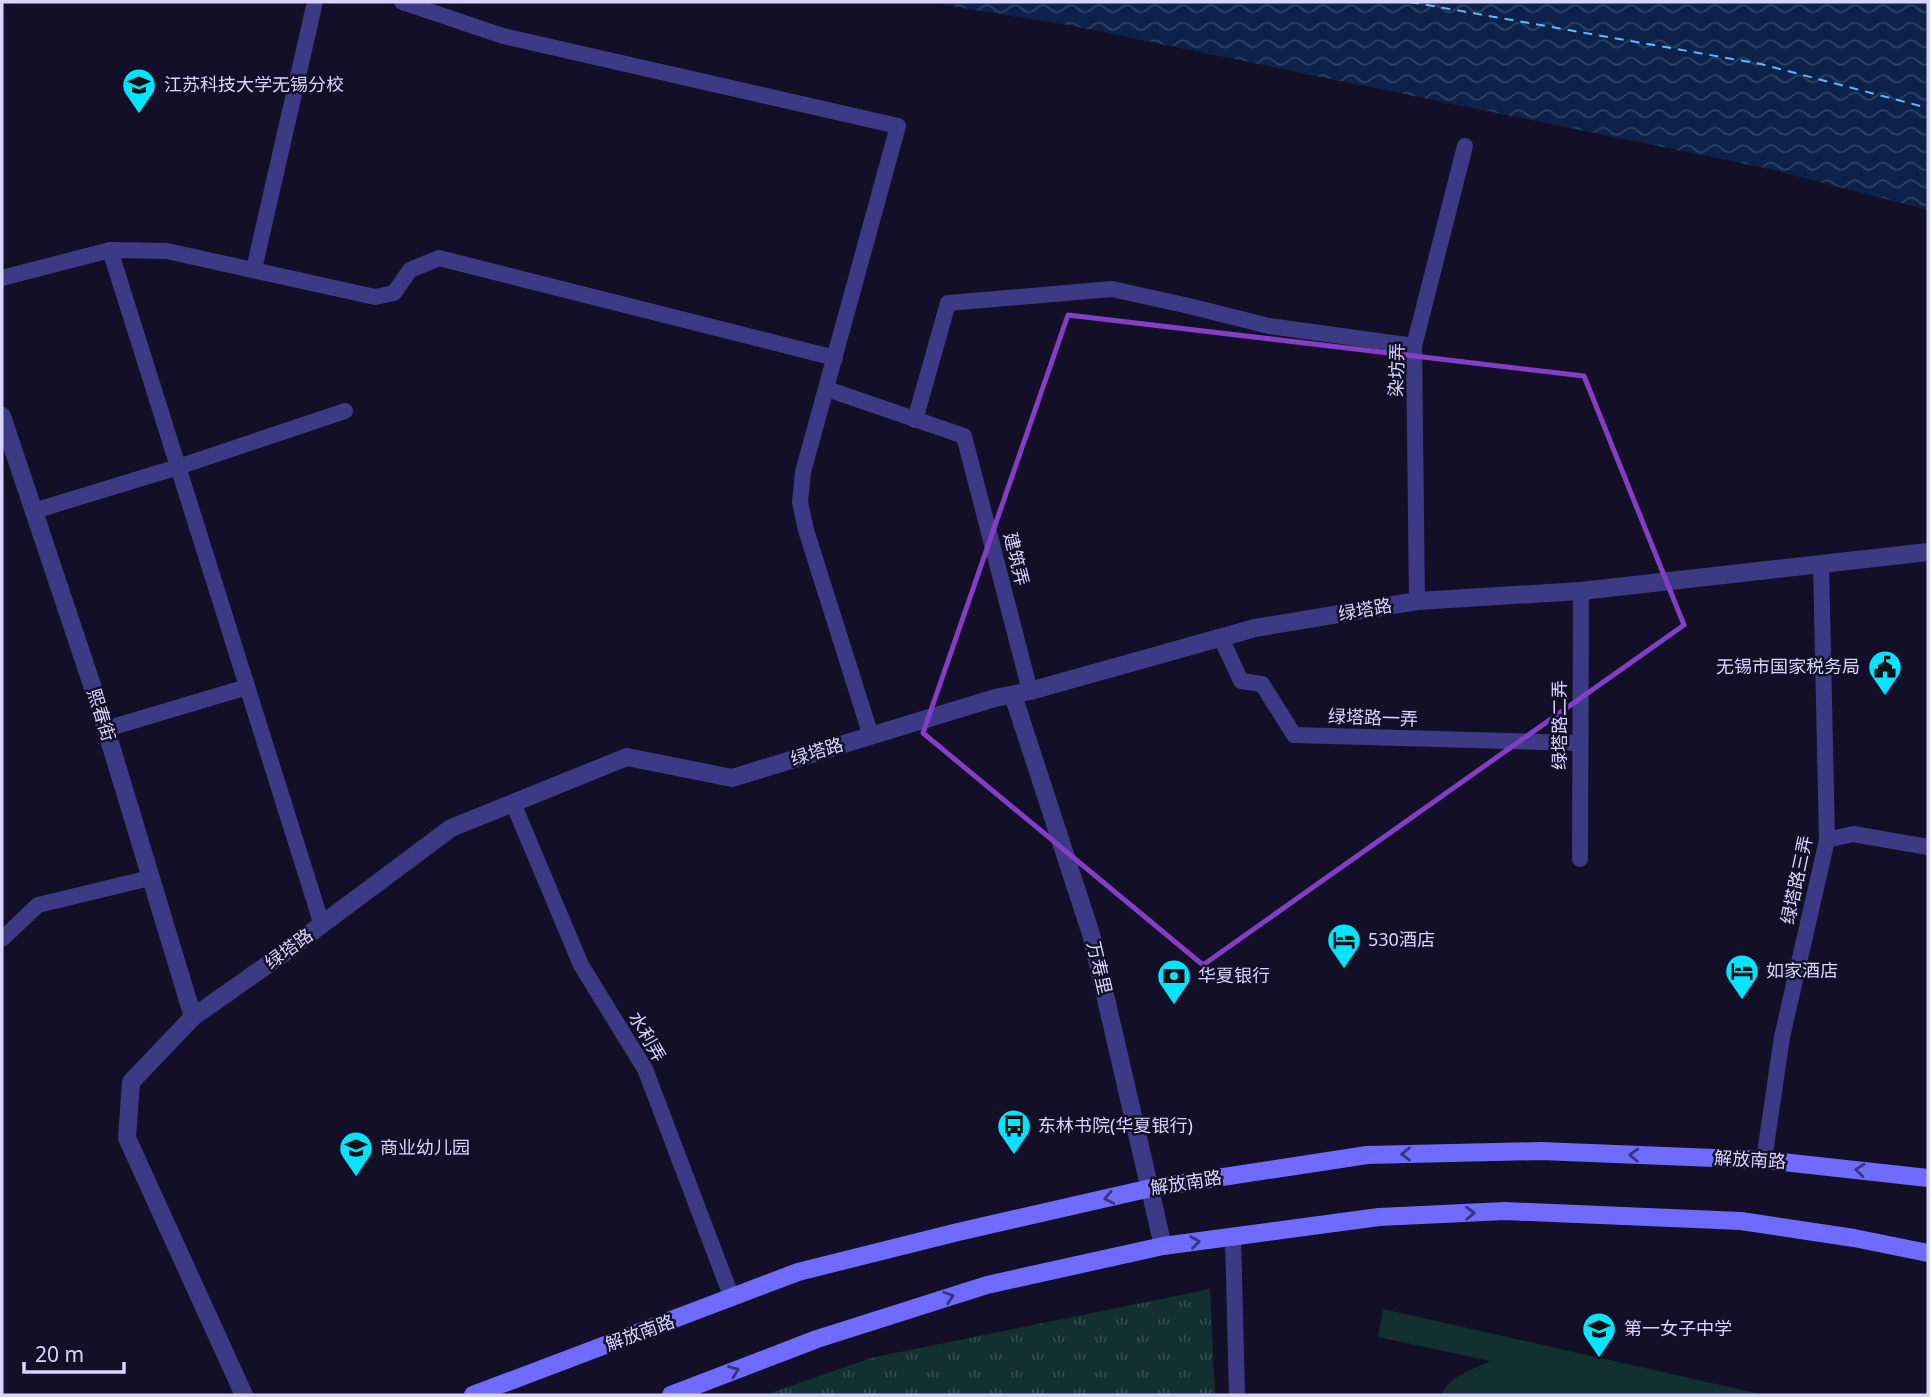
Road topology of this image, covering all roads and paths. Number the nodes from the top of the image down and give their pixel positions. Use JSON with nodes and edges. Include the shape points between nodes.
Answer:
{"nodes":[{"id":1,"x":316,"y":2,"type":"edge"},
{"id":2,"x":402,"y":2,"type":"edge"},
{"id":3,"x":1465,"y":146,"type":"dead end"},
{"id":4,"x":110,"y":250,"type":"junction"},
{"id":5,"x":254,"y":269,"type":"junction"},
{"id":6,"x":2,"y":278,"type":"edge"},
{"id":7,"x":1414,"y":346,"type":"junction"},
{"id":8,"x":835,"y":358,"type":"junction"},
{"id":9,"x":827,"y":389,"type":"junction"},
{"id":10,"x":345,"y":411,"type":"dead end"},
{"id":11,"x":2,"y":416,"type":"edge"},
{"id":12,"x":915,"y":420,"type":"junction"},
{"id":13,"x":178,"y":467,"type":"junction"},
{"id":14,"x":34,"y":511,"type":"junction"},
{"id":15,"x":1928,"y":552,"type":"edge"},
{"id":16,"x":1821,"y":563,"type":"junction"},
{"id":17,"x":1581,"y":591,"type":"junction"},
{"id":18,"x":1416,"y":601,"type":"junction"},
{"id":19,"x":1221,"y":638,"type":"junction"},
{"id":20,"x":247,"y":687,"type":"junction"},
{"id":21,"x":1022,"y":693,"type":"junction"},
{"id":22,"x":106,"y":729,"type":"junction"},
{"id":23,"x":871,"y":736,"type":"junction"},
{"id":24,"x":1579,"y":743,"type":"junction"},
{"id":25,"x":513,"y":803,"type":"junction"},
{"id":26,"x":1827,"y":840,"type":"junction"},
{"id":27,"x":1928,"y":847,"type":"edge"},
{"id":28,"x":1580,"y":859,"type":"dead end"},
{"id":29,"x":150,"y":878,"type":"junction"},
{"id":30,"x":322,"y":925,"type":"junction"},
{"id":31,"x":2,"y":939,"type":"edge"},
{"id":32,"x":193,"y":1017,"type":"junction"},
{"id":33,"x":1764,"y":1160,"type":"junction"},
{"id":34,"x":1928,"y":1178,"type":"edge"},
{"id":35,"x":1151,"y":1188,"type":"junction"},
{"id":36,"x":1233,"y":1237,"type":"junction"},
{"id":37,"x":1163,"y":1246,"type":"junction"},
{"id":38,"x":1928,"y":1253,"type":"edge"},
{"id":39,"x":732,"y":1298,"type":"junction"},
{"id":40,"x":244,"y":1395,"type":"edge"},
{"id":41,"x":473,"y":1395,"type":"edge"},
{"id":42,"x":671,"y":1395,"type":"edge"},
{"id":43,"x":1237,"y":1395,"type":"edge"}],
"edges":[{"from":1,"to":5,"type":"lane"},
{"from":2,"to":8,"type":"lane","via":[[503,36],[898,126]]},
{"from":3,"to":7,"type":"lane","name":"染坊弄"},
{"from":4,"to":5,"type":"lane","via":[[167,251]]},
{"from":4,"to":6,"type":"lane"},
{"from":4,"to":13,"type":"lane"},
{"from":5,"to":8,"type":"lane","via":[[375,297],[394,293],[410,270],[439,258]]},
{"from":7,"to":12,"type":"lane","via":[[1269,326],[1112,289],[947,303]]},
{"from":7,"to":18,"type":"lane","name":"染坊弄"},
{"from":8,"to":9,"type":"lane"},
{"from":9,"to":12,"type":"lane"},
{"from":9,"to":23,"type":"lane","via":[[803,472],[800,502]]},
{"from":10,"to":13,"type":"lane"},
{"from":11,"to":14,"type":"street","name":"熙春街"},
{"from":12,"to":21,"type":"lane","name":"建筑弄","via":[[964,436]]},
{"from":13,"to":14,"type":"lane"},
{"from":13,"to":20,"type":"lane"},
{"from":14,"to":22,"type":"street","name":"熙春街"},
{"from":15,"to":16,"type":"street","name":"绿塔路"},
{"from":16,"to":17,"type":"street","name":"绿塔路"},
{"from":16,"to":26,"type":"lane","name":"绿塔路三弄"},
{"from":17,"to":18,"type":"street","name":"绿塔路"},
{"from":17,"to":24,"type":"lane","name":"绿塔路二弄"},
{"from":18,"to":19,"type":"street","name":"绿塔路"},
{"from":19,"to":21,"type":"street","name":"绿塔路"},
{"from":19,"to":24,"type":"lane","name":"绿塔路一弄","via":[[1241,681],[1262,684],[1294,734]]},
{"from":20,"to":22,"type":"lane"},
{"from":20,"to":30,"type":"lane"},
{"from":21,"to":23,"type":"street","name":"绿塔路"},
{"from":21,"to":35,"type":"street","name":"万寿里","via":[[1091,934]]},
{"from":22,"to":29,"type":"street","name":"熙春街"},
{"from":23,"to":25,"type":"street","name":"绿塔路","via":[[732,778],[627,757]]},
{"from":24,"to":28,"type":"lane","name":"绿塔路二弄"},
{"from":25,"to":30,"type":"street","name":"绿塔路","via":[[451,828]]},
{"from":25,"to":39,"type":"lane","name":"水利弄","via":[[581,965],[645,1069]]},
{"from":26,"to":27,"type":"lane","via":[[1853,834]]},
{"from":26,"to":33,"type":"lane","name":"绿塔路三弄","via":[[1782,1037]]},
{"from":29,"to":31,"type":"lane","via":[[38,905]]},
{"from":29,"to":32,"type":"street","name":"熙春街"},
{"from":30,"to":32,"type":"street","name":"绿塔路"},
{"from":32,"to":40,"type":"street","name":"绿塔路","via":[[131,1082],[127,1139]]},
{"from":34,"to":33,"type":"main road","name":"解放南路","one_way":true},
{"from":33,"to":35,"type":"main road","name":"解放南路","one_way":true,"via":[[1541,1152],[1367,1155]]},
{"from":35,"to":37,"type":"street","name":"万寿里"},
{"from":35,"to":39,"type":"main road","name":"解放南路","one_way":true,"via":[[798,1272]]},
{"from":37,"to":36,"type":"main road","one_way":true},
{"from":36,"to":38,"type":"main road","one_way":true,"via":[[1379,1217],[1505,1211],[1741,1221]]},
{"from":36,"to":43,"type":"lane"},
{"from":42,"to":37,"type":"main road","one_way":true,"via":[[817,1339],[987,1285]]},
{"from":39,"to":41,"type":"main road","name":"解放南路"}]}
